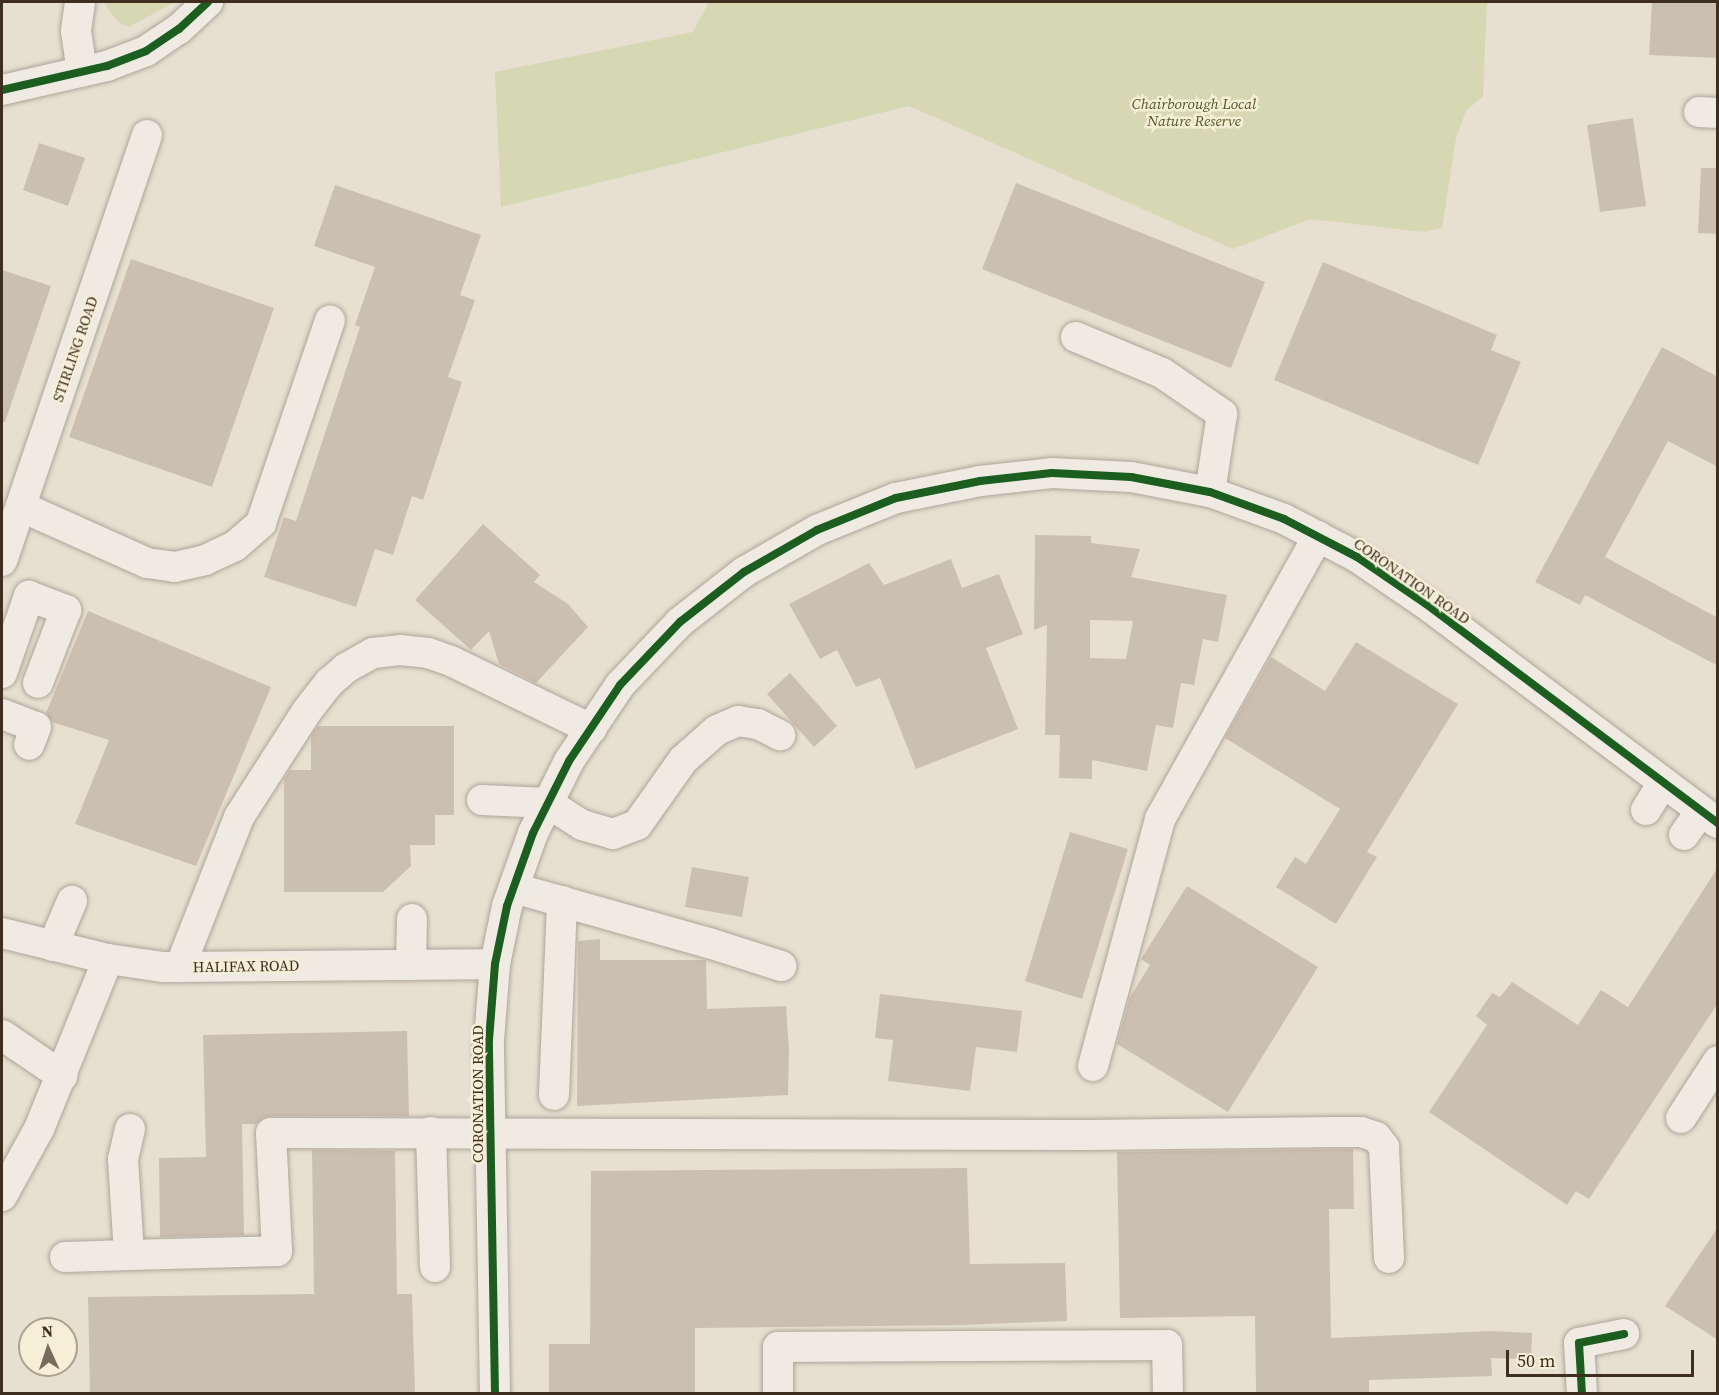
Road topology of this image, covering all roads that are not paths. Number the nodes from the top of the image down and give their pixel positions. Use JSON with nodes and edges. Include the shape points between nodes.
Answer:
{"nodes":[{"id":1,"x":80,"y":2,"type":"edge"},
{"id":2,"x":208,"y":2,"type":"edge"},
{"id":3,"x":82,"y":72,"type":"junction"},
{"id":4,"x":2,"y":90,"type":"edge"},
{"id":5,"x":147,"y":135,"type":"dead end"},
{"id":6,"x":330,"y":320,"type":"dead end"},
{"id":7,"x":1076,"y":337,"type":"dead end"},
{"id":8,"x":1210,"y":492,"type":"junction"},
{"id":9,"x":13,"y":518,"type":"edge"},
{"id":10,"x":1318,"y":536,"type":"junction"},
{"id":11,"x":2,"y":561,"type":"edge"},
{"id":12,"x":2,"y":673,"type":"edge"},
{"id":13,"x":38,"y":683,"type":"dead end"},
{"id":14,"x":2,"y":714,"type":"edge"},
{"id":15,"x":591,"y":729,"type":"junction"},
{"id":16,"x":780,"y":735,"type":"dead end"},
{"id":17,"x":28,"y":745,"type":"dead end"},
{"id":18,"x":1663,"y":783,"type":"junction"},
{"id":19,"x":482,"y":800,"type":"dead end"},
{"id":20,"x":548,"y":803,"type":"junction"},
{"id":21,"x":1646,"y":810,"type":"dead end"},
{"id":22,"x":1709,"y":817,"type":"edge"},
{"id":23,"x":1684,"y":835,"type":"dead end"},
{"id":24,"x":514,"y":888,"type":"junction"},
{"id":25,"x":72,"y":901,"type":"dead end"},
{"id":26,"x":562,"y":901,"type":"junction"},
{"id":27,"x":412,"y":919,"type":"dead end"},
{"id":28,"x":2,"y":933,"type":"edge"},
{"id":29,"x":53,"y":946,"type":"junction"},
{"id":30,"x":108,"y":959,"type":"junction"},
{"id":31,"x":495,"y":964,"type":"junction"},
{"id":32,"x":411,"y":965,"type":"junction"},
{"id":33,"x":781,"y":966,"type":"dead end"},
{"id":34,"x":180,"y":967,"type":"junction"},
{"id":35,"x":2,"y":1035,"type":"edge"},
{"id":36,"x":1718,"y":1061,"type":"edge"},
{"id":37,"x":1093,"y":1066,"type":"dead end"},
{"id":38,"x":62,"y":1076,"type":"junction"},
{"id":39,"x":554,"y":1095,"type":"dead end"},
{"id":40,"x":1681,"y":1118,"type":"dead end"},
{"id":41,"x":130,"y":1129,"type":"dead end"},
{"id":42,"x":431,"y":1132,"type":"junction"},
{"id":43,"x":491,"y":1132,"type":"junction"},
{"id":44,"x":2,"y":1196,"type":"edge"},
{"id":45,"x":129,"y":1256,"type":"junction"},
{"id":46,"x":65,"y":1257,"type":"dead end"},
{"id":47,"x":1389,"y":1258,"type":"dead end"},
{"id":48,"x":435,"y":1268,"type":"dead end"},
{"id":49,"x":1624,"y":1334,"type":"dead end"},
{"id":50,"x":495,"y":1394,"type":"edge"},
{"id":51,"x":778,"y":1394,"type":"edge"},
{"id":52,"x":1168,"y":1394,"type":"edge"},
{"id":53,"x":1582,"y":1394,"type":"edge"}],
"edges":[{"from":1,"to":3,"type":"street","via":[[75,31]]},
{"from":2,"to":3,"type":"street","via":[[179,29],[146,51]]},
{"from":3,"to":4,"type":"street"},
{"from":5,"to":9,"type":"street","name":"STIRLING ROAD"},
{"from":6,"to":9,"type":"street","via":[[261,523],[235,546],[205,560],[175,567],[147,563]]},
{"from":7,"to":8,"type":"street","via":[[1162,374],[1222,414]]},
{"from":8,"to":10,"type":"street","name":"CORONATION ROAD"},
{"from":8,"to":15,"type":"street","name":"CORONATION ROAD","via":[[1131,477],[1052,473],[980,481],[896,498],[817,530],[744,572],[680,622],[620,685]]},
{"from":9,"to":11,"type":"street","name":"STIRLING ROAD"},
{"from":10,"to":18,"type":"street","name":"CORONATION ROAD","via":[[1357,557],[1426,604]]},
{"from":10,"to":37,"type":"street","via":[[1160,819]]},
{"from":12,"to":13,"type":"street","via":[[29,596],[66,610]]},
{"from":14,"to":17,"type":"street","via":[[36,727]]},
{"from":15,"to":20,"type":"street","name":"CORONATION ROAD"},
{"from":15,"to":34,"type":"street","via":[[428,653],[373,653],[346,668],[307,711],[239,817]]},
{"from":16,"to":20,"type":"street","via":[[758,724],[738,721],[717,730],[683,760],[637,825],[613,834],[582,825]]},
{"from":18,"to":21,"type":"street"},
{"from":18,"to":22,"type":"street","name":"CORONATION ROAD"},
{"from":19,"to":20,"type":"street"},
{"from":20,"to":24,"type":"street","name":"CORONATION ROAD"},
{"from":22,"to":23,"type":"street"},
{"from":24,"to":26,"type":"street"},
{"from":24,"to":31,"type":"street","name":"CORONATION ROAD"},
{"from":25,"to":29,"type":"street"},
{"from":26,"to":33,"type":"street"},
{"from":26,"to":39,"type":"street"},
{"from":27,"to":32,"type":"street"},
{"from":28,"to":29,"type":"street","name":"HALIFAX ROAD"},
{"from":29,"to":30,"type":"street","name":"HALIFAX ROAD"},
{"from":30,"to":34,"type":"street","name":"HALIFAX ROAD","via":[[143,966]]},
{"from":30,"to":38,"type":"street"},
{"from":31,"to":32,"type":"street","name":"HALIFAX ROAD"},
{"from":31,"to":43,"type":"street","name":"CORONATION ROAD","via":[[489,1040]]},
{"from":32,"to":34,"type":"street","name":"HALIFAX ROAD"},
{"from":35,"to":38,"type":"street"},
{"from":36,"to":40,"type":"street"},
{"from":38,"to":44,"type":"street","via":[[39,1129]]},
{"from":41,"to":45,"type":"street","via":[[123,1159]]},
{"from":42,"to":43,"type":"street"},
{"from":42,"to":45,"type":"street","via":[[271,1133],[277,1251]]},
{"from":42,"to":48,"type":"street"},
{"from":43,"to":47,"type":"street","via":[[1361,1132],[1376,1137],[1384,1147]]},
{"from":43,"to":50,"type":"street","name":"CORONATION ROAD"},
{"from":45,"to":46,"type":"street"},
{"from":49,"to":53,"type":"street","via":[[1580,1343]]},
{"from":51,"to":52,"type":"street","via":[[777,1347],[1167,1345]]}]}
